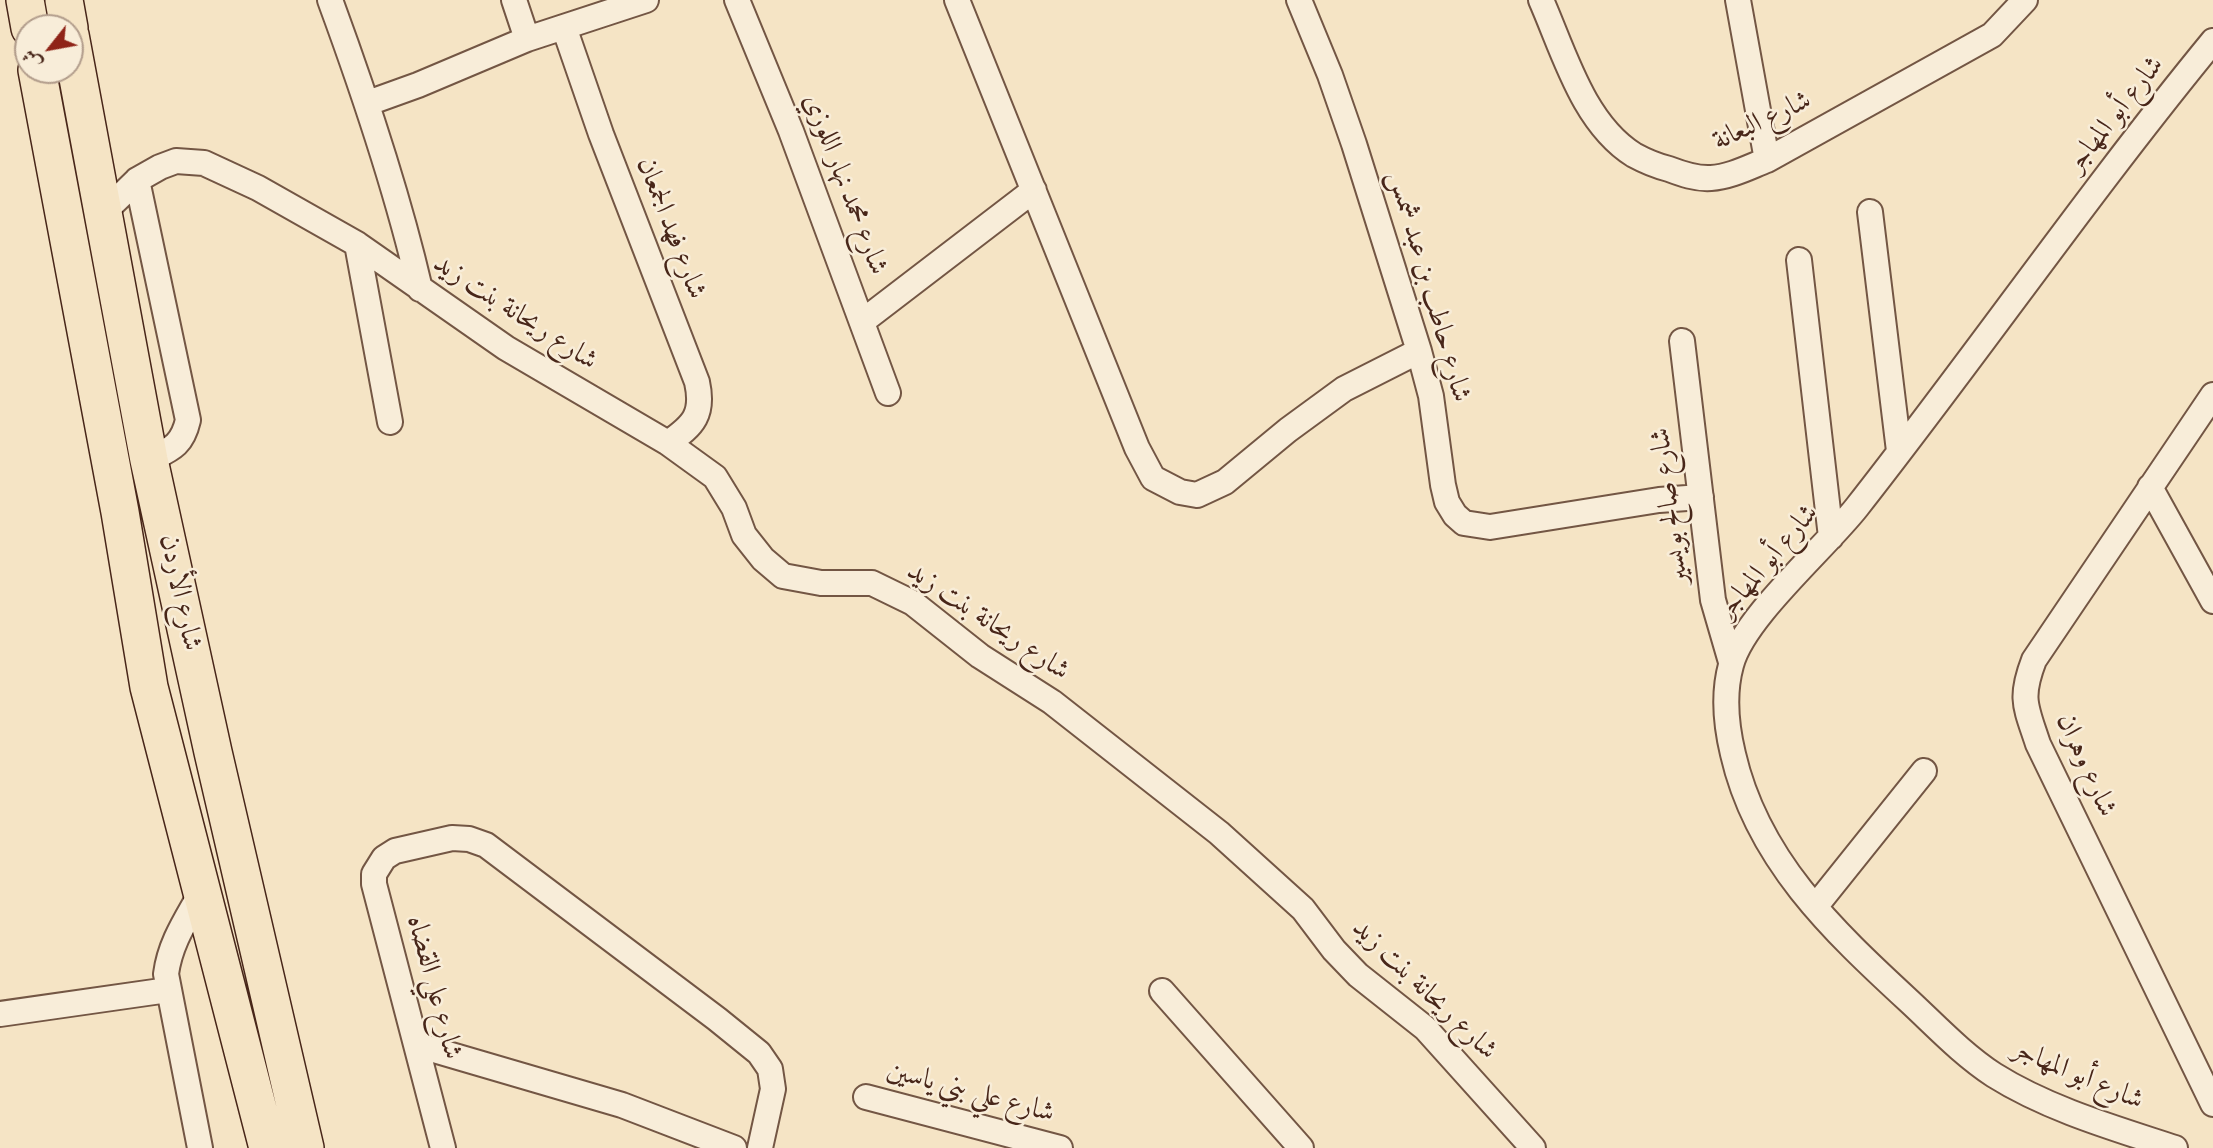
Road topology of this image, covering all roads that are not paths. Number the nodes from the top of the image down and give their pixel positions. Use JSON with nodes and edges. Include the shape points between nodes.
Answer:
{"nodes":[{"id":1,"x":330,"y":0,"type":"edge"},
{"id":2,"x":514,"y":0,"type":"edge"},
{"id":3,"x":646,"y":0,"type":"edge"},
{"id":4,"x":737,"y":0,"type":"edge"},
{"id":5,"x":957,"y":0,"type":"edge"},
{"id":6,"x":1299,"y":0,"type":"edge"},
{"id":7,"x":1541,"y":0,"type":"edge"},
{"id":8,"x":1738,"y":0,"type":"edge"},
{"id":9,"x":2025,"y":0,"type":"edge"},
{"id":10,"x":564,"y":27,"type":"junction"},
{"id":11,"x":527,"y":39,"type":"junction"},
{"id":12,"x":2210,"y":50,"type":"edge"},
{"id":13,"x":40,"y":84,"type":"edge"},
{"id":14,"x":79,"y":84,"type":"edge"},
{"id":15,"x":368,"y":103,"type":"junction"},
{"id":16,"x":1767,"y":160,"type":"junction"},
{"id":17,"x":137,"y":180,"type":"junction"},
{"id":18,"x":1034,"y":190,"type":"junction"},
{"id":19,"x":1870,"y":212,"type":"dead end"},
{"id":20,"x":103,"y":213,"type":"junction"},
{"id":21,"x":357,"y":244,"type":"junction"},
{"id":22,"x":1799,"y":260,"type":"dead end"},
{"id":23,"x":420,"y":289,"type":"junction"},
{"id":24,"x":863,"y":321,"type":"junction"},
{"id":25,"x":1682,"y":341,"type":"dead end"},
{"id":26,"x":1419,"y":351,"type":"junction"},
{"id":27,"x":888,"y":393,"type":"dead end"},
{"id":28,"x":2212,"y":400,"type":"edge"},
{"id":29,"x":390,"y":422,"type":"dead end"},
{"id":30,"x":668,"y":443,"type":"junction"},
{"id":31,"x":1899,"y":451,"type":"junction"},
{"id":32,"x":149,"y":460,"type":"junction"},
{"id":33,"x":2150,"y":487,"type":"junction"},
{"id":34,"x":1701,"y":497,"type":"junction"},
{"id":35,"x":1831,"y":537,"type":"junction"},
{"id":36,"x":2213,"y":601,"type":"edge"},
{"id":37,"x":1731,"y":662,"type":"junction"},
{"id":38,"x":1924,"y":771,"type":"dead end"},
{"id":39,"x":201,"y":894,"type":"junction"},
{"id":40,"x":1815,"y":907,"type":"junction"},
{"id":41,"x":168,"y":990,"type":"junction"},
{"id":42,"x":1162,"y":991,"type":"dead end"},
{"id":43,"x":0,"y":1014,"type":"edge"},
{"id":44,"x":417,"y":1045,"type":"junction"},
{"id":45,"x":866,"y":1097,"type":"dead end"},
{"id":46,"x":2213,"y":1104,"type":"edge"},
{"id":47,"x":200,"y":1148,"type":"edge"},
{"id":48,"x":268,"y":1148,"type":"edge"},
{"id":49,"x":305,"y":1148,"type":"edge"},
{"id":50,"x":443,"y":1148,"type":"edge"},
{"id":51,"x":734,"y":1148,"type":"edge"},
{"id":52,"x":760,"y":1148,"type":"edge"},
{"id":53,"x":1060,"y":1148,"type":"edge"},
{"id":54,"x":1301,"y":1148,"type":"edge"},
{"id":55,"x":1533,"y":1148,"type":"edge"},
{"id":56,"x":2175,"y":1148,"type":"edge"}],
"edges":[{"from":1,"to":15,"type":"street"},
{"from":2,"to":11,"type":"street"},
{"from":3,"to":10,"type":"street"},
{"from":4,"to":24,"type":"street","name":"شارع محمد نهار اللوزي"},
{"from":5,"to":18,"type":"street"},
{"from":6,"to":26,"type":"street","name":"شارع حاطب بن عبد شمس","via":[[1354,144]]},
{"from":7,"to":16,"type":"street","name":"شارع البعانة","via":[[1601,124],[1635,156],[1691,177],[1710,178]]},
{"from":8,"to":16,"type":"street"},
{"from":9,"to":16,"type":"street","name":"شارع البعانة","via":[[1992,35]]},
{"from":10,"to":11,"type":"street"},
{"from":10,"to":30,"type":"street","name":"شارع فهد الجمعان","via":[[697,382],[700,394],[693,423]]},
{"from":11,"to":15,"type":"street"},
{"from":12,"to":31,"type":"street","name":"شارع أبو المهاجر","via":[[2040,262]]},
{"from":13,"to":39,"type":"highway","name":"شارع الأردن","via":[[149,687]]},
{"from":14,"to":20,"type":"highway","name":"شارع الأردن"},
{"from":15,"to":23,"type":"street"},
{"from":17,"to":20,"type":"street","name":"شارع ريحانة بنت زيد"},
{"from":17,"to":21,"type":"street","name":"شارع ريحانة بنت زيد","via":[[176,161],[204,163]]},
{"from":17,"to":32,"type":"street","via":[[188,421],[180,442]]},
{"from":18,"to":24,"type":"street"},
{"from":18,"to":26,"type":"street","via":[[1137,448],[1153,478],[1180,492],[1197,495],[1225,482],[1344,389]]},
{"from":19,"to":31,"type":"street"},
{"from":20,"to":32,"type":"highway","name":"شارع الأردن"},
{"from":21,"to":23,"type":"street","name":"شارع ريحانة بنت زيد"},
{"from":21,"to":29,"type":"street"},
{"from":22,"to":35,"type":"street"},
{"from":23,"to":30,"type":"street","name":"شارع ريحانة بنت زيد","via":[[506,348]]},
{"from":24,"to":27,"type":"street","name":"شارع محمد نهار اللوزي"},
{"from":25,"to":34,"type":"street","name":"شارع صالح بويسير"},
{"from":26,"to":34,"type":"street","name":"شارع حاطب بن عبد شمس","via":[[1431,397],[1443,485],[1451,508],[1464,523],[1490,527]]},
{"from":28,"to":33,"type":"street","name":"شارع وهران"},
{"from":30,"to":55,"type":"street","name":"شارع ريحانة بنت زيد","via":[[715,477],[744,535],[783,576],[821,583],[872,583],[913,603],[980,656],[1052,702],[1219,833],[1303,909],[1358,975],[1425,1028]]},
{"from":31,"to":35,"type":"street","name":"شارع أبو المهاجر"},
{"from":32,"to":49,"type":"highway","name":"شارع الأردن"},
{"from":33,"to":36,"type":"street"},
{"from":33,"to":46,"type":"street","name":"شارع وهران","via":[[2034,660],[2025,684],[2025,706],[2038,744]]},
{"from":34,"to":37,"type":"street","name":"شارع صالح بويسير","via":[[1713,600]]},
{"from":35,"to":37,"type":"street","name":"شارع أبو المهاجر","via":[[1750,629]]},
{"from":37,"to":40,"type":"street","name":"شارع أبو المهاجر","via":[[1726,722],[1739,781],[1775,856]]},
{"from":38,"to":40,"type":"street"},
{"from":39,"to":41,"type":"street","via":[[171,949]]},
{"from":39,"to":48,"type":"highway","name":"شارع الأردن"},
{"from":40,"to":56,"type":"street","name":"شارع أبو المهاجر","via":[[1878,973],[1993,1074],[2058,1106]]},
{"from":41,"to":43,"type":"street"},
{"from":41,"to":47,"type":"street"},
{"from":42,"to":54,"type":"street"},
{"from":44,"to":50,"type":"street","name":"شارع علي القضاه"},
{"from":44,"to":51,"type":"street","via":[[622,1105]]},
{"from":44,"to":52,"type":"street","name":"شارع علي القضاه","via":[[374,874],[395,851],[452,838],[469,839],[486,845],[759,1054],[770,1069],[773,1089]]},
{"from":45,"to":53,"type":"street","name":"شارع علي بني ياسين"}]}
